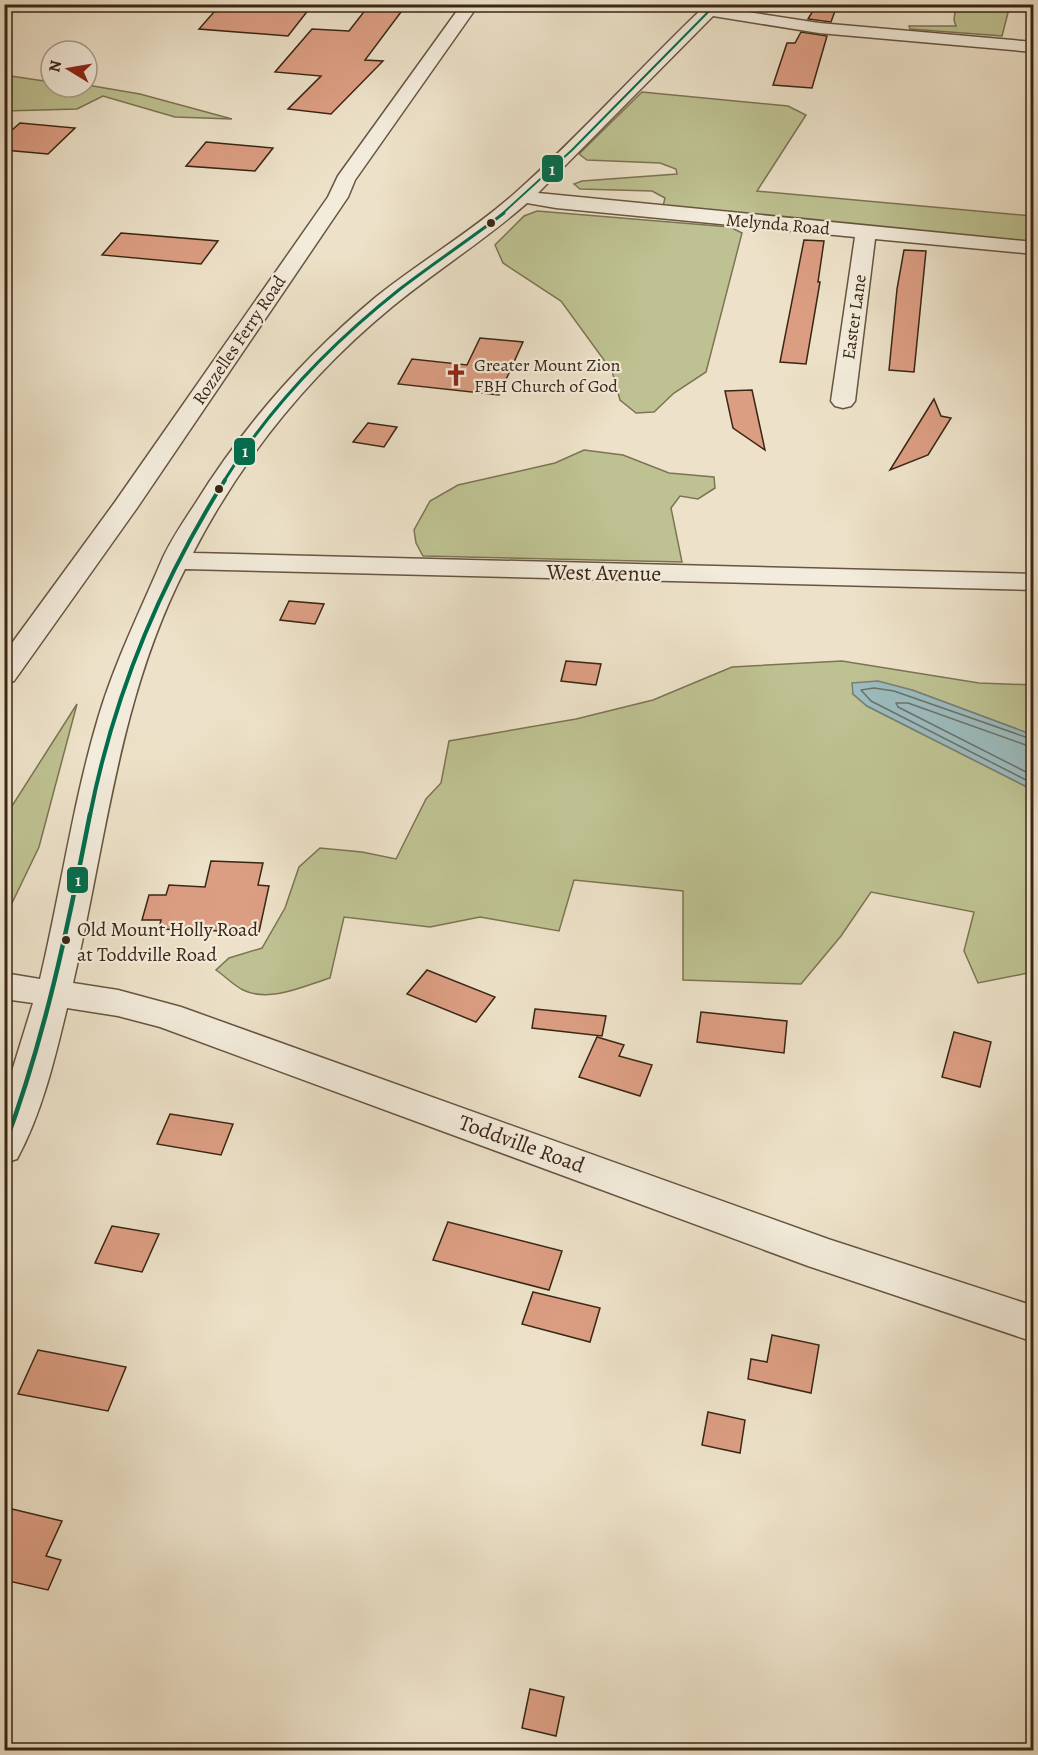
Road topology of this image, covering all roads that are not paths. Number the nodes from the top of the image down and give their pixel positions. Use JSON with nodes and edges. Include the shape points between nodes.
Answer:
{"nodes":[{"id":1,"x":471,"y":4,"type":"edge"},
{"id":2,"x":713,"y":8,"type":"edge"},
{"id":3,"x":1034,"y":47,"type":"edge"},
{"id":4,"x":523,"y":196,"type":"junction"},
{"id":5,"x":866,"y":232,"type":"junction"},
{"id":6,"x":1034,"y":248,"type":"edge"},
{"id":7,"x":843,"y":401,"type":"dead end"},
{"id":8,"x":174,"y":561,"type":"junction"},
{"id":9,"x":1034,"y":582,"type":"edge"},
{"id":10,"x":4,"y":675,"type":"edge"},
{"id":11,"x":4,"y":986,"type":"edge"},
{"id":12,"x":53,"y":993,"type":"junction"},
{"id":13,"x":4,"y":1148,"type":"edge"},
{"id":14,"x":1034,"y":1323,"type":"edge"}],
"edges":[{"from":1,"to":10,"type":"street","name":"Rozzelles Ferry Road"},
{"from":2,"to":3,"type":"street","via":[[819,28]]},
{"from":2,"to":4,"type":"street"},
{"from":4,"to":5,"type":"street","name":"Melynda Road"},
{"from":4,"to":8,"type":"street","via":[[385,301],[319,362],[244,445]]},
{"from":5,"to":6,"type":"street","name":"Melynda Road"},
{"from":5,"to":7,"type":"street","name":"Easter Lane"},
{"from":8,"to":9,"type":"street","name":"West Avenue"},
{"from":8,"to":12,"type":"street","via":[[110,725]]},
{"from":11,"to":12,"type":"street","name":"Toddville Road"},
{"from":12,"to":13,"type":"street"},
{"from":12,"to":14,"type":"street","name":"Toddville Road","via":[[168,1016],[822,1254]]}]}
